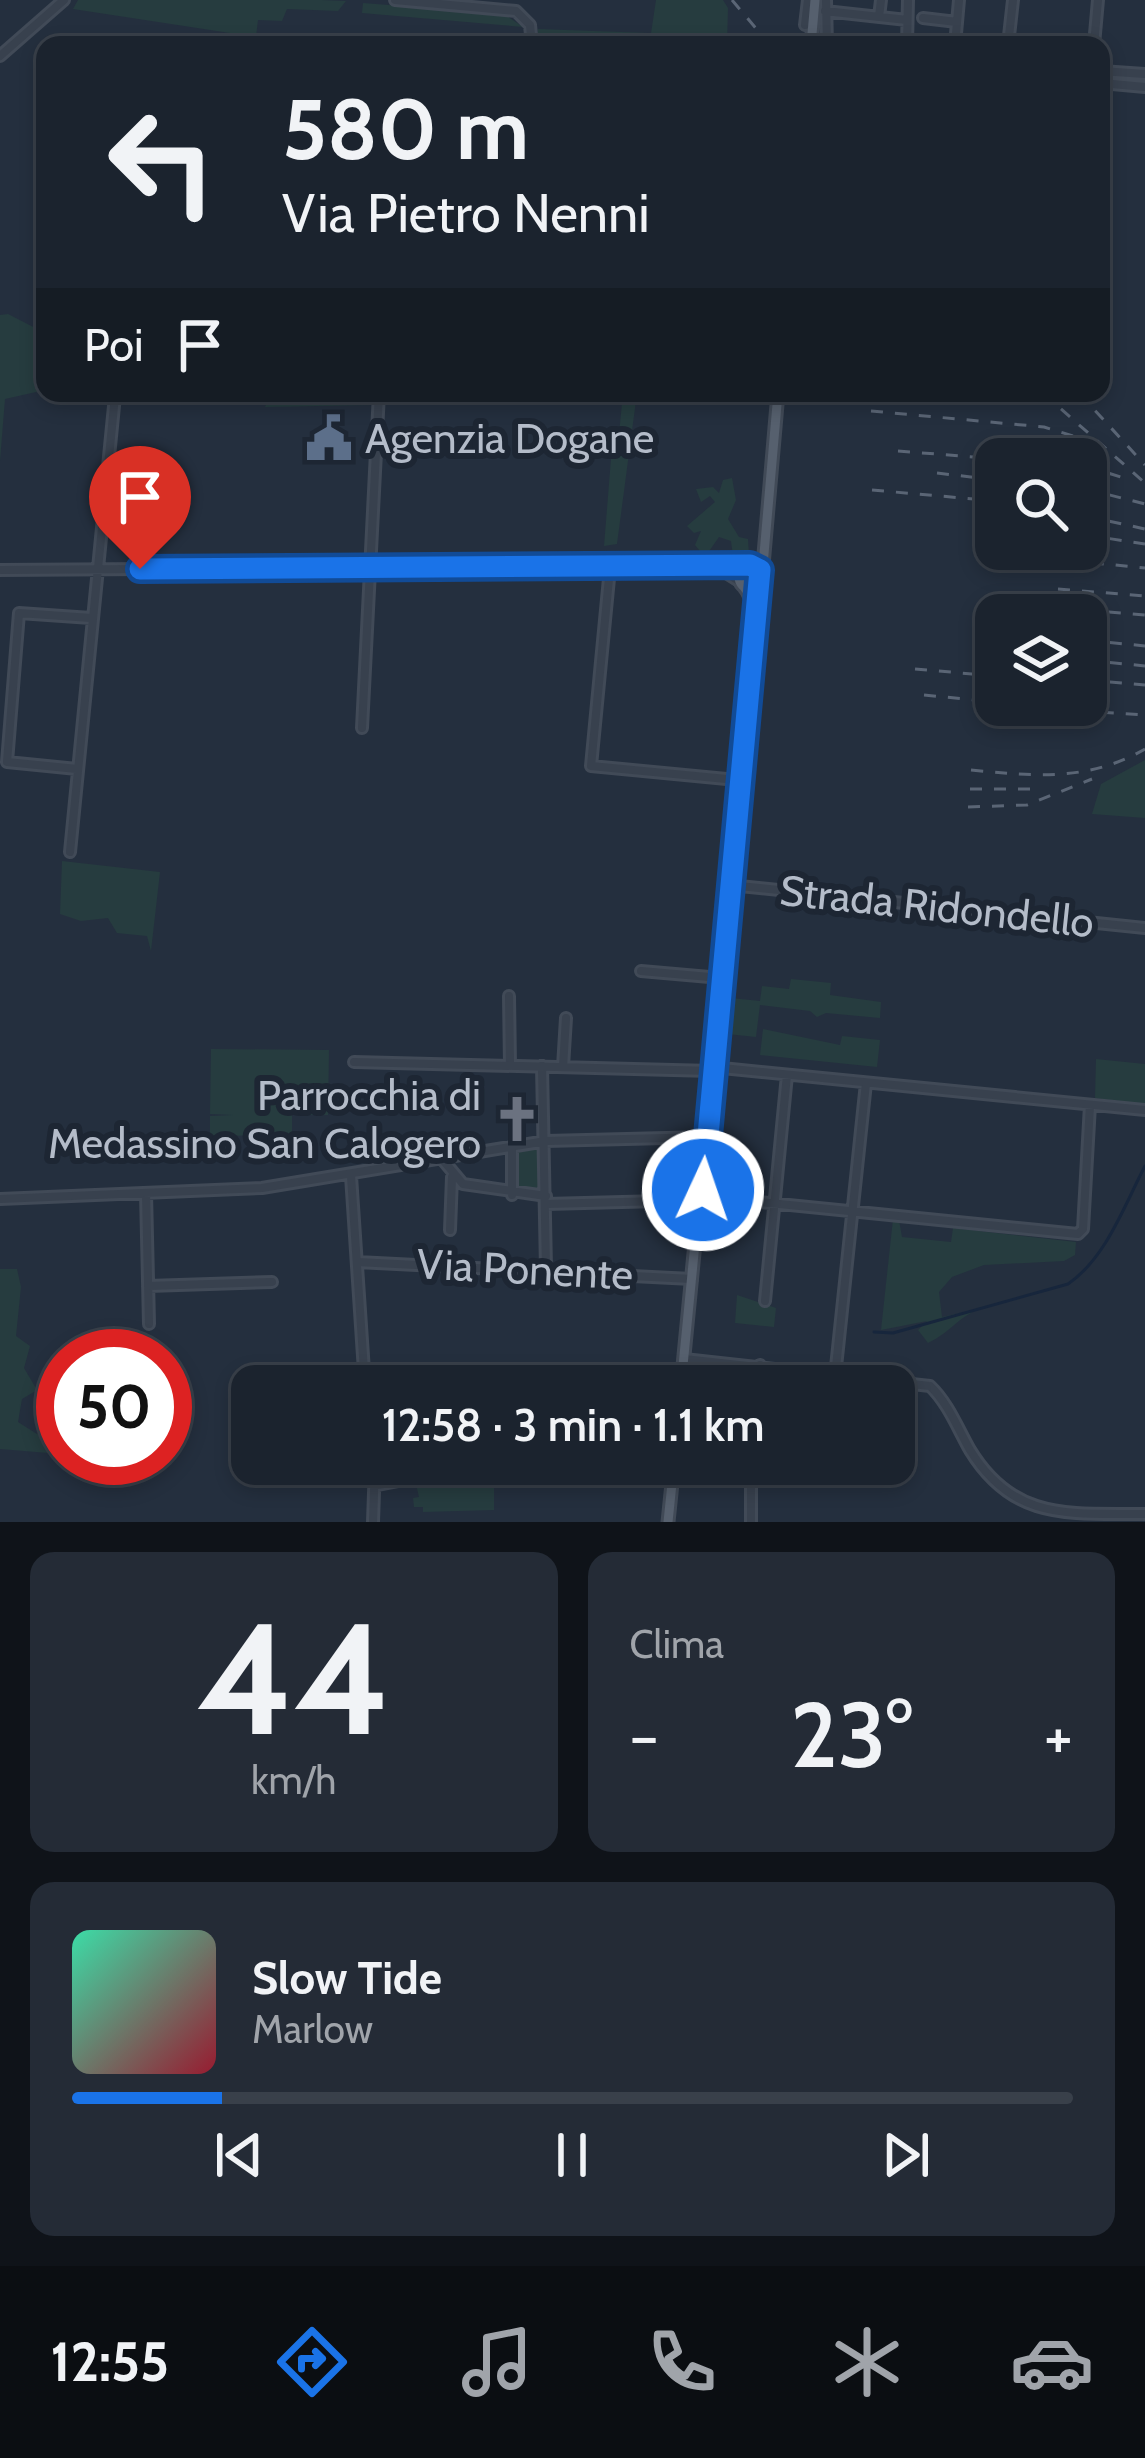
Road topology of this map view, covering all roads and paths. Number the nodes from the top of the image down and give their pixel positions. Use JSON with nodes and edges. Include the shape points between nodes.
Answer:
{"nodes":[{"id":1,"x":64,"y":0,"type":"edge"},
{"id":2,"x":395,"y":0,"type":"edge"},
{"id":3,"x":812,"y":0,"type":"edge"},
{"id":4,"x":880,"y":0,"type":"edge"},
{"id":5,"x":908,"y":0,"type":"edge"},
{"id":6,"x":959,"y":0,"type":"edge"},
{"id":7,"x":1012,"y":0,"type":"edge"},
{"id":8,"x":1098,"y":0,"type":"edge"},
{"id":9,"x":825,"y":6,"type":"edge"},
{"id":10,"x":879,"y":17,"type":"junction"},
{"id":11,"x":922,"y":18,"type":"dead end"},
{"id":12,"x":908,"y":20,"type":"junction"},
{"id":13,"x":957,"y":22,"type":"junction"},
{"id":14,"x":805,"y":25,"type":"dead end"},
{"id":15,"x":531,"y":36,"type":"edge"},
{"id":16,"x":811,"y":36,"type":"edge"},
{"id":17,"x":827,"y":36,"type":"edge"},
{"id":18,"x":907,"y":36,"type":"edge"},
{"id":19,"x":956,"y":36,"type":"edge"},
{"id":20,"x":1009,"y":36,"type":"edge"},
{"id":21,"x":1095,"y":36,"type":"edge"},
{"id":22,"x":0,"y":56,"type":"edge"},
{"id":23,"x":1110,"y":72,"type":"edge"},
{"id":24,"x":1145,"y":74,"type":"edge"},
{"id":25,"x":1110,"y":84,"type":"edge"},
{"id":26,"x":1145,"y":87,"type":"edge"},
{"id":27,"x":114,"y":402,"type":"edge"},
{"id":28,"x":378,"y":402,"type":"edge"},
{"id":29,"x":777,"y":402,"type":"edge"},
{"id":30,"x":764,"y":536,"type":"junction"},
{"id":31,"x":749,"y":565,"type":"junction"},
{"id":32,"x":610,"y":568,"type":"junction"},
{"id":33,"x":719,"y":568,"type":"junction"},
{"id":34,"x":96,"y":569,"type":"junction"},
{"id":35,"x":369,"y":569,"type":"junction"},
{"id":36,"x":0,"y":570,"type":"edge"},
{"id":37,"x":761,"y":580,"type":"junction"},
{"id":38,"x":742,"y":584,"type":"junction"},
{"id":39,"x":91,"y":617,"type":"junction"},
{"id":40,"x":753,"y":655,"type":"junction"},
{"id":41,"x":362,"y":728,"type":"dead end"},
{"id":42,"x":744,"y":743,"type":"junction"},
{"id":43,"x":3,"y":762,"type":"edge"},
{"id":44,"x":77,"y":769,"type":"junction"},
{"id":45,"x":737,"y":780,"type":"junction"},
{"id":46,"x":737,"y":811,"type":"junction"},
{"id":47,"x":70,"y":852,"type":"dead end"},
{"id":48,"x":730,"y":884,"type":"junction"},
{"id":49,"x":1145,"y":928,"type":"edge"},
{"id":50,"x":640,"y":970,"type":"dead end"},
{"id":51,"x":721,"y":978,"type":"junction"},
{"id":52,"x":509,"y":996,"type":"dead end"},
{"id":53,"x":566,"y":1018,"type":"dead end"},
{"id":54,"x":354,"y":1062,"type":"dead end"},
{"id":55,"x":510,"y":1065,"type":"junction"},
{"id":56,"x":542,"y":1066,"type":"junction"},
{"id":57,"x":563,"y":1066,"type":"junction"},
{"id":58,"x":712,"y":1069,"type":"junction"},
{"id":59,"x":787,"y":1075,"type":"junction"},
{"id":60,"x":866,"y":1083,"type":"junction"},
{"id":61,"x":1090,"y":1105,"type":"junction"},
{"id":62,"x":1145,"y":1110,"type":"edge"},
{"id":63,"x":706,"y":1137,"type":"junction"},
{"id":64,"x":546,"y":1141,"type":"junction"},
{"id":65,"x":512,"y":1146,"type":"junction"},
{"id":66,"x":441,"y":1158,"type":"junction"},
{"id":67,"x":452,"y":1174,"type":"junction"},
{"id":68,"x":351,"y":1176,"type":"junction"},
{"id":69,"x":146,"y":1193,"type":"junction"},
{"id":70,"x":512,"y":1195,"type":"junction"},
{"id":71,"x":700,"y":1197,"type":"junction"},
{"id":72,"x":0,"y":1199,"type":"edge"},
{"id":73,"x":546,"y":1200,"type":"junction"},
{"id":74,"x":775,"y":1204,"type":"junction"},
{"id":75,"x":853,"y":1211,"type":"junction"},
{"id":76,"x":450,"y":1230,"type":"dead end"},
{"id":77,"x":357,"y":1262,"type":"junction"},
{"id":78,"x":546,"y":1269,"type":"junction"},
{"id":79,"x":692,"y":1279,"type":"junction"},
{"id":80,"x":272,"y":1282,"type":"dead end"},
{"id":81,"x":148,"y":1286,"type":"junction"},
{"id":82,"x":765,"y":1300,"type":"dead end"},
{"id":83,"x":149,"y":1324,"type":"dead end"},
{"id":84,"x":684,"y":1358,"type":"junction"},
{"id":85,"x":364,"y":1365,"type":"edge"},
{"id":86,"x":683,"y":1365,"type":"edge"},
{"id":87,"x":760,"y":1365,"type":"edge"},
{"id":88,"x":836,"y":1365,"type":"edge"},
{"id":89,"x":915,"y":1384,"type":"edge"},
{"id":90,"x":377,"y":1485,"type":"edge"},
{"id":91,"x":672,"y":1485,"type":"edge"},
{"id":92,"x":751,"y":1485,"type":"edge"},
{"id":93,"x":1145,"y":1514,"type":"edge"},
{"id":94,"x":373,"y":1522,"type":"edge"},
{"id":95,"x":668,"y":1522,"type":"edge"},
{"id":96,"x":752,"y":1522,"type":"edge"}],
"edges":[{"from":1,"to":22,"type":"street"},
{"from":2,"to":15,"type":"street","via":[[516,11]]},
{"from":3,"to":14,"type":"street"},
{"from":3,"to":16,"type":"main road"},
{"from":4,"to":10,"type":"street"},
{"from":5,"to":12,"type":"street"},
{"from":6,"to":13,"type":"street"},
{"from":7,"to":20,"type":"street"},
{"from":8,"to":21,"type":"street"},
{"from":9,"to":10,"type":"street"},
{"from":9,"to":17,"type":"street"},
{"from":10,"to":12,"type":"street"},
{"from":11,"to":13,"type":"street"},
{"from":12,"to":18,"type":"street"},
{"from":13,"to":19,"type":"street"},
{"from":23,"to":24,"type":"street"},
{"from":25,"to":26,"type":"street"},
{"from":27,"to":34,"type":"street"},
{"from":28,"to":35,"type":"street"},
{"from":29,"to":30,"type":"main road"},
{"from":30,"to":31,"type":"main road"},
{"from":30,"to":37,"type":"main road"},
{"from":31,"to":33,"type":"street"},
{"from":31,"to":37,"type":"main road"},
{"from":31,"to":38,"type":"main road"},
{"from":32,"to":33,"type":"street"},
{"from":32,"to":35,"type":"street"},
{"from":32,"to":45,"type":"street","via":[[591,766]]},
{"from":33,"to":38,"type":"street"},
{"from":34,"to":35,"type":"street"},
{"from":34,"to":36,"type":"street"},
{"from":34,"to":39,"type":"street"},
{"from":35,"to":41,"type":"street"},
{"from":37,"to":38,"type":"main road"},
{"from":37,"to":40,"type":"main road"},
{"from":38,"to":40,"type":"main road","via":[[754,605]]},
{"from":39,"to":43,"type":"street","via":[[19,613]]},
{"from":39,"to":44,"type":"street"},
{"from":40,"to":42,"type":"main road"},
{"from":42,"to":45,"type":"main road"},
{"from":42,"to":46,"type":"main road"},
{"from":43,"to":44,"type":"street"},
{"from":44,"to":47,"type":"street"},
{"from":45,"to":46,"type":"main road"},
{"from":46,"to":48,"type":"main road"},
{"from":48,"to":49,"type":"street","name":"Strada Ridondello"},
{"from":48,"to":51,"type":"main road"},
{"from":50,"to":51,"type":"street"},
{"from":51,"to":58,"type":"main road"},
{"from":52,"to":55,"type":"street"},
{"from":53,"to":57,"type":"street"},
{"from":54,"to":55,"type":"street"},
{"from":55,"to":56,"type":"street"},
{"from":56,"to":57,"type":"street"},
{"from":56,"to":64,"type":"street"},
{"from":57,"to":58,"type":"street"},
{"from":58,"to":59,"type":"street"},
{"from":58,"to":63,"type":"main road"},
{"from":59,"to":60,"type":"street"},
{"from":59,"to":74,"type":"street"},
{"from":60,"to":61,"type":"street"},
{"from":60,"to":75,"type":"street"},
{"from":61,"to":62,"type":"street"},
{"from":61,"to":75,"type":"street","via":[[1078,1234]]},
{"from":63,"to":64,"type":"street"},
{"from":63,"to":71,"type":"main road"},
{"from":64,"to":65,"type":"street"},
{"from":64,"to":73,"type":"street"},
{"from":65,"to":66,"type":"street"},
{"from":65,"to":70,"type":"street"},
{"from":66,"to":67,"type":"street"},
{"from":66,"to":68,"type":"street","via":[[355,1168]]},
{"from":67,"to":70,"type":"street"},
{"from":67,"to":76,"type":"street"},
{"from":68,"to":69,"type":"street"},
{"from":68,"to":77,"type":"street"},
{"from":69,"to":72,"type":"street"},
{"from":69,"to":81,"type":"street"},
{"from":70,"to":73,"type":"street"},
{"from":71,"to":73,"type":"street"},
{"from":71,"to":74,"type":"street"},
{"from":71,"to":79,"type":"main road"},
{"from":73,"to":78,"type":"street"},
{"from":74,"to":75,"type":"street"},
{"from":74,"to":82,"type":"street"},
{"from":75,"to":88,"type":"street"},
{"from":77,"to":78,"type":"street","name":"Via Ponente"},
{"from":77,"to":85,"type":"street"},
{"from":78,"to":79,"type":"street","name":"Via Ponente"},
{"from":79,"to":84,"type":"main road"},
{"from":80,"to":81,"type":"street"},
{"from":81,"to":83,"type":"street"},
{"from":84,"to":86,"type":"main road"},
{"from":84,"to":87,"type":"street"},
{"from":89,"to":93,"type":"street","via":[[930,1386],[982,1470],[1022,1503],[1072,1518]]},
{"from":90,"to":94,"type":"street"},
{"from":91,"to":95,"type":"main road"},
{"from":92,"to":96,"type":"street"}]}
